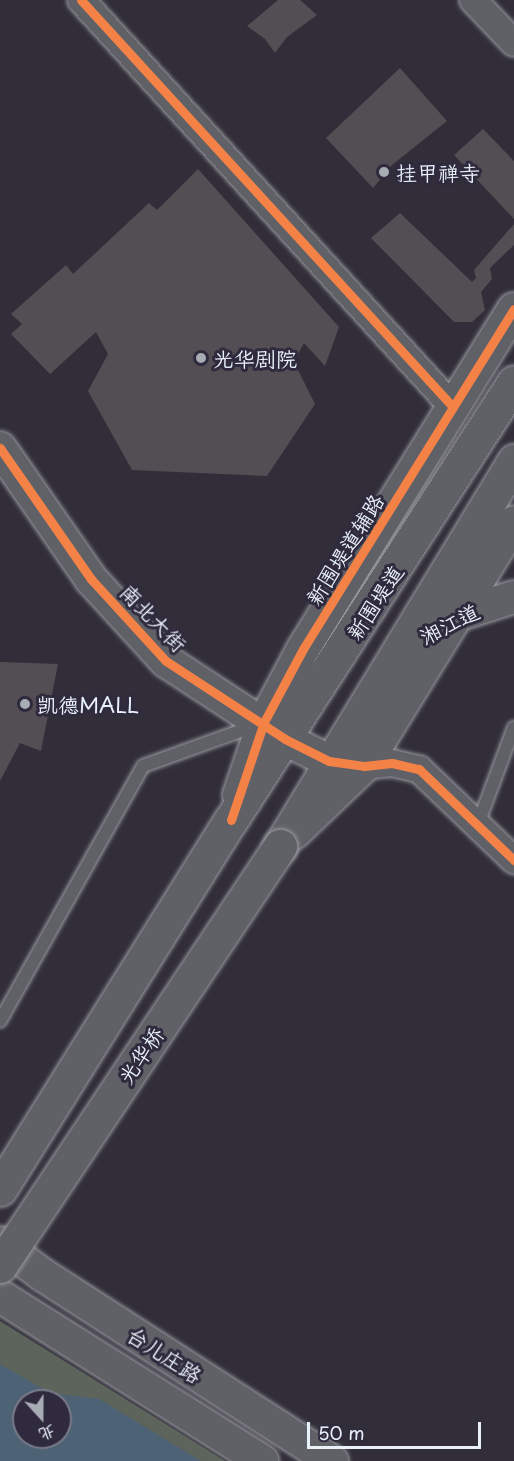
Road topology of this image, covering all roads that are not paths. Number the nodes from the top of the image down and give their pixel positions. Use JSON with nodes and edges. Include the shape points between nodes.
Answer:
{"nodes":[{"id":1,"x":81,"y":0,"type":"edge"},
{"id":2,"x":473,"y":0,"type":"edge"},
{"id":3,"x":514,"y":43,"type":"edge"},
{"id":4,"x":514,"y":309,"type":"edge"},
{"id":5,"x":514,"y":382,"type":"edge"},
{"id":6,"x":453,"y":407,"type":"junction"},
{"id":7,"x":0,"y":448,"type":"edge"},
{"id":8,"x":514,"y":461,"type":"edge"},
{"id":9,"x":514,"y":522,"type":"edge"},
{"id":10,"x":514,"y":597,"type":"edge"},
{"id":11,"x":458,"y":614,"type":"junction"},
{"id":12,"x":392,"y":663,"type":"junction"},
{"id":13,"x":514,"y":727,"type":"edge"},
{"id":14,"x":275,"y":731,"type":"junction"},
{"id":15,"x":329,"y":761,"type":"junction"},
{"id":16,"x":364,"y":766,"type":"junction"},
{"id":17,"x":478,"y":824,"type":"junction"},
{"id":18,"x":280,"y":846,"type":"junction"},
{"id":19,"x":514,"y":860,"type":"edge"},
{"id":20,"x":0,"y":1021,"type":"edge"},
{"id":21,"x":0,"y":1189,"type":"edge"},
{"id":22,"x":0,"y":1243,"type":"edge"},
{"id":23,"x":0,"y":1266,"type":"edge"},
{"id":24,"x":0,"y":1296,"type":"edge"},
{"id":25,"x":262,"y":1461,"type":"edge"},
{"id":26,"x":332,"y":1461,"type":"edge"}],
"edges":[{"from":1,"to":6,"type":"street"},
{"from":2,"to":3,"type":"street"},
{"from":4,"to":6,"type":"street","name":"新围堤道辅路"},
{"from":5,"to":14,"type":"highway","name":"新围堤道"},
{"from":6,"to":14,"type":"street","name":"新围堤道辅路","via":[[303,649]]},
{"from":7,"to":14,"type":"street","name":"南北大街","via":[[91,579],[166,660]]},
{"from":8,"to":12,"type":"highway"},
{"from":9,"to":11,"type":"street"},
{"from":10,"to":11,"type":"street","name":"湘江道"},
{"from":11,"to":12,"type":"street","name":"湘江道","via":[[429,628]]},
{"from":11,"to":16,"type":"street"},
{"from":12,"to":15,"type":"highway"},
{"from":13,"to":17,"type":"lane"},
{"from":14,"to":15,"type":"street","name":"南北大街"},
{"from":14,"to":20,"type":"lane","via":[[143,766]]},
{"from":14,"to":21,"type":"highway","name":"新围堤道","via":[[231,820]]},
{"from":15,"to":16,"type":"street","name":"南北大街"},
{"from":15,"to":18,"type":"highway"},
{"from":16,"to":17,"type":"street","via":[[392,763],[419,769]]},
{"from":16,"to":18,"type":"street"},
{"from":17,"to":19,"type":"street"},
{"from":18,"to":23,"type":"highway","name":"光华桥","bridge":true},
{"from":22,"to":26,"type":"street","name":"台儿庄路","via":[[43,1275]]},
{"from":24,"to":25,"type":"street","name":"台儿庄路"}]}
